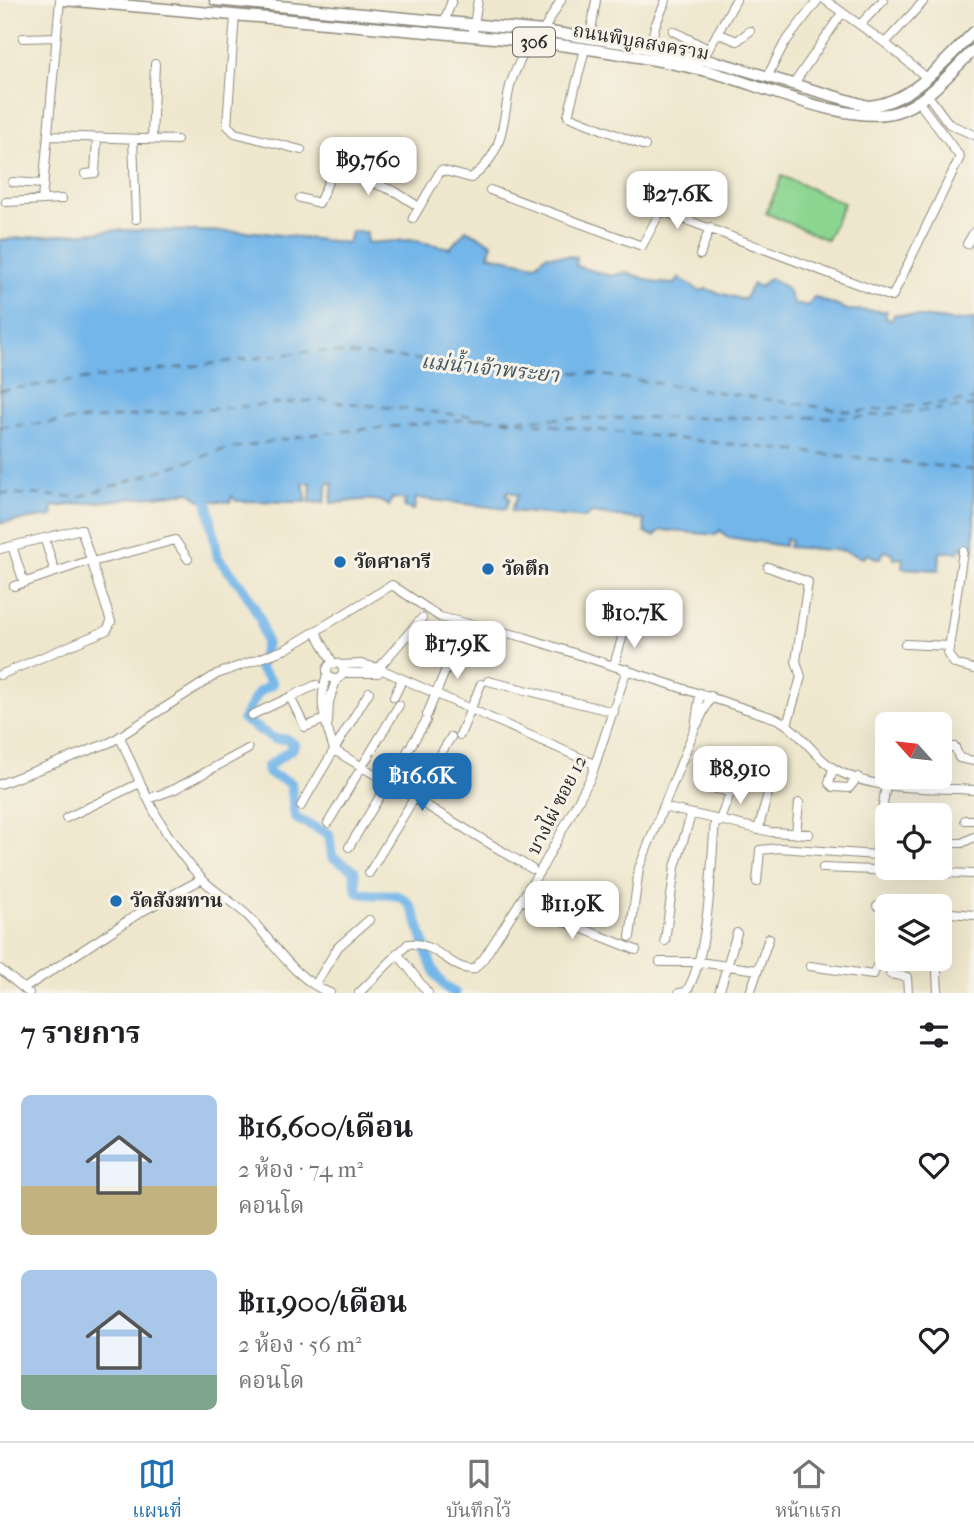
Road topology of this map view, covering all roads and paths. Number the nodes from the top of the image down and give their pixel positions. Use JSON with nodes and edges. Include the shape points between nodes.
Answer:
{"nodes":[{"id":1,"x":62,"y":0,"type":"edge"},
{"id":2,"x":215,"y":0,"type":"edge"},
{"id":3,"x":452,"y":0,"type":"edge"},
{"id":4,"x":478,"y":0,"type":"edge"},
{"id":5,"x":561,"y":0,"type":"edge"},
{"id":6,"x":596,"y":0,"type":"edge"},
{"id":7,"x":666,"y":0,"type":"edge"},
{"id":8,"x":736,"y":0,"type":"edge"},
{"id":9,"x":818,"y":0,"type":"edge"},
{"id":10,"x":825,"y":0,"type":"edge"},
{"id":11,"x":842,"y":0,"type":"edge"},
{"id":12,"x":883,"y":0,"type":"edge"},
{"id":13,"x":242,"y":1,"type":"edge"},
{"id":14,"x":923,"y":2,"type":"dead end"},
{"id":15,"x":320,"y":5,"type":"edge"},
{"id":16,"x":839,"y":10,"type":"junction"},
{"id":17,"x":235,"y":15,"type":"junction"},
{"id":18,"x":444,"y":22,"type":"junction"},
{"id":19,"x":474,"y":24,"type":"junction"},
{"id":20,"x":860,"y":25,"type":"junction"},
{"id":21,"x":543,"y":31,"type":"junction"},
{"id":22,"x":673,"y":32,"type":"dead end"},
{"id":23,"x":750,"y":32,"type":"dead end"},
{"id":24,"x":974,"y":32,"type":"edge"},
{"id":25,"x":496,"y":33,"type":"junction"},
{"id":26,"x":717,"y":33,"type":"junction"},
{"id":27,"x":56,"y":37,"type":"junction"},
{"id":28,"x":472,"y":37,"type":"junction"},
{"id":29,"x":23,"y":38,"type":"dead end"},
{"id":30,"x":530,"y":41,"type":"junction"},
{"id":31,"x":587,"y":43,"type":"junction"},
{"id":32,"x":885,"y":43,"type":"junction"},
{"id":33,"x":650,"y":48,"type":"junction"},
{"id":34,"x":974,"y":50,"type":"edge"},
{"id":35,"x":705,"y":54,"type":"junction"},
{"id":36,"x":155,"y":64,"type":"dead end"},
{"id":37,"x":767,"y":76,"type":"junction"},
{"id":38,"x":926,"y":77,"type":"junction"},
{"id":39,"x":793,"y":85,"type":"junction"},
{"id":40,"x":922,"y":98,"type":"junction"},
{"id":41,"x":951,"y":125,"type":"junction"},
{"id":42,"x":974,"y":135,"type":"edge"},
{"id":43,"x":48,"y":136,"type":"junction"},
{"id":44,"x":948,"y":137,"type":"junction"},
{"id":45,"x":97,"y":138,"type":"junction"},
{"id":46,"x":133,"y":139,"type":"junction"},
{"id":47,"x":152,"y":139,"type":"junction"},
{"id":48,"x":177,"y":140,"type":"dead end"},
{"id":49,"x":645,"y":146,"type":"dead end"},
{"id":50,"x":301,"y":150,"type":"dead end"},
{"id":51,"x":85,"y":174,"type":"dead end"},
{"id":52,"x":13,"y":182,"type":"dead end"},
{"id":53,"x":43,"y":184,"type":"junction"},
{"id":54,"x":490,"y":190,"type":"dead end"},
{"id":55,"x":300,"y":198,"type":"dead end"},
{"id":56,"x":62,"y":199,"type":"dead end"},
{"id":57,"x":42,"y":200,"type":"junction"},
{"id":58,"x":6,"y":202,"type":"dead end"},
{"id":59,"x":419,"y":206,"type":"junction"},
{"id":60,"x":413,"y":218,"type":"dead end"},
{"id":61,"x":136,"y":219,"type":"dead end"},
{"id":62,"x":710,"y":227,"type":"junction"},
{"id":63,"x":974,"y":232,"type":"edge"},
{"id":64,"x":967,"y":244,"type":"dead end"},
{"id":65,"x":700,"y":255,"type":"dead end"},
{"id":66,"x":45,"y":540,"type":"junction"},
{"id":67,"x":12,"y":546,"type":"junction"},
{"id":68,"x":0,"y":549,"type":"edge"},
{"id":69,"x":963,"y":551,"type":"dead end"},
{"id":70,"x":188,"y":559,"type":"dead end"},
{"id":71,"x":92,"y":561,"type":"junction"},
{"id":72,"x":768,"y":566,"type":"dead end"},
{"id":73,"x":55,"y":572,"type":"junction"},
{"id":74,"x":23,"y":583,"type":"junction"},
{"id":75,"x":14,"y":586,"type":"dead end"},
{"id":76,"x":422,"y":618,"type":"dead end"},
{"id":77,"x":626,"y":625,"type":"dead end"},
{"id":78,"x":316,"y":632,"type":"junction"},
{"id":79,"x":407,"y":635,"type":"junction"},
{"id":80,"x":460,"y":635,"type":"dead end"},
{"id":81,"x":905,"y":644,"type":"dead end"},
{"id":82,"x":433,"y":646,"type":"dead end"},
{"id":83,"x":949,"y":646,"type":"junction"},
{"id":84,"x":614,"y":665,"type":"junction"},
{"id":85,"x":339,"y":667,"type":"junction"},
{"id":86,"x":627,"y":669,"type":"junction"},
{"id":87,"x":974,"y":669,"type":"edge"},
{"id":88,"x":379,"y":671,"type":"junction"},
{"id":89,"x":0,"y":675,"type":"edge"},
{"id":90,"x":327,"y":675,"type":"junction"},
{"id":91,"x":336,"y":680,"type":"junction"},
{"id":92,"x":402,"y":680,"type":"junction"},
{"id":93,"x":316,"y":685,"type":"dead end"},
{"id":94,"x":369,"y":692,"type":"dead end"},
{"id":95,"x":700,"y":693,"type":"junction"},
{"id":96,"x":436,"y":694,"type":"junction"},
{"id":97,"x":711,"y":696,"type":"junction"},
{"id":98,"x":290,"y":697,"type":"junction"},
{"id":99,"x":394,"y":697,"type":"dead end"},
{"id":100,"x":399,"y":705,"type":"dead end"},
{"id":101,"x":471,"y":708,"type":"junction"},
{"id":102,"x":614,"y":712,"type":"junction"},
{"id":103,"x":252,"y":715,"type":"dead end"},
{"id":104,"x":327,"y":722,"type":"junction"},
{"id":105,"x":787,"y":725,"type":"junction"},
{"id":106,"x":695,"y":728,"type":"junction"},
{"id":107,"x":460,"y":735,"type":"dead end"},
{"id":108,"x":120,"y":737,"type":"junction"},
{"id":109,"x":451,"y":737,"type":"dead end"},
{"id":110,"x":952,"y":747,"type":"edge"},
{"id":111,"x":248,"y":749,"type":"dead end"},
{"id":112,"x":334,"y":750,"type":"junction"},
{"id":113,"x":974,"y":761,"type":"edge"},
{"id":114,"x":592,"y":762,"type":"dead end"},
{"id":115,"x":361,"y":768,"type":"junction"},
{"id":116,"x":833,"y":768,"type":"junction"},
{"id":117,"x":858,"y":778,"type":"junction"},
{"id":118,"x":735,"y":780,"type":"dead end"},
{"id":119,"x":875,"y":782,"type":"edge"},
{"id":120,"x":139,"y":783,"type":"junction"},
{"id":121,"x":0,"y":784,"type":"edge"},
{"id":122,"x":388,"y":784,"type":"junction"},
{"id":123,"x":699,"y":785,"type":"dead end"},
{"id":124,"x":952,"y":788,"type":"edge"},
{"id":125,"x":885,"y":789,"type":"edge"},
{"id":126,"x":974,"y":790,"type":"edge"},
{"id":127,"x":730,"y":792,"type":"junction"},
{"id":128,"x":768,"y":793,"type":"dead end"},
{"id":129,"x":148,"y":799,"type":"junction"},
{"id":130,"x":413,"y":799,"type":"junction"},
{"id":131,"x":799,"y":803,"type":"dead end"},
{"id":132,"x":301,"y":806,"type":"dead end"},
{"id":133,"x":663,"y":807,"type":"junction"},
{"id":134,"x":691,"y":815,"type":"junction"},
{"id":135,"x":65,"y":817,"type":"dead end"},
{"id":136,"x":717,"y":821,"type":"junction"},
{"id":137,"x":328,"y":823,"type":"dead end"},
{"id":138,"x":758,"y":830,"type":"junction"},
{"id":139,"x":796,"y":834,"type":"junction"},
{"id":140,"x":809,"y":834,"type":"dead end"},
{"id":141,"x":974,"y":837,"type":"edge"},
{"id":142,"x":952,"y":843,"type":"edge"},
{"id":143,"x":349,"y":847,"type":"dead end"},
{"id":144,"x":823,"y":868,"type":"dead end"},
{"id":145,"x":532,"y":869,"type":"dead end"},
{"id":146,"x":369,"y":873,"type":"dead end"},
{"id":147,"x":974,"y":874,"type":"edge"},
{"id":148,"x":202,"y":879,"type":"junction"},
{"id":149,"x":757,"y":882,"type":"dead end"},
{"id":150,"x":522,"y":900,"type":"junction"},
{"id":151,"x":952,"y":913,"type":"edge"},
{"id":152,"x":974,"y":915,"type":"edge"},
{"id":153,"x":369,"y":920,"type":"dead end"},
{"id":154,"x":737,"y":933,"type":"dead end"},
{"id":155,"x":630,"y":937,"type":"dead end"},
{"id":156,"x":769,"y":937,"type":"dead end"},
{"id":157,"x":665,"y":941,"type":"dead end"},
{"id":158,"x":636,"y":950,"type":"dead end"},
{"id":159,"x":397,"y":953,"type":"junction"},
{"id":160,"x":698,"y":961,"type":"junction"},
{"id":161,"x":660,"y":962,"type":"dead end"},
{"id":162,"x":728,"y":965,"type":"junction"},
{"id":163,"x":810,"y":966,"type":"dead end"},
{"id":164,"x":0,"y":969,"type":"edge"},
{"id":165,"x":758,"y":970,"type":"junction"},
{"id":166,"x":875,"y":970,"type":"edge"},
{"id":167,"x":937,"y":972,"type":"dead end"},
{"id":168,"x":890,"y":974,"type":"dead end"},
{"id":169,"x":315,"y":985,"type":"junction"},
{"id":170,"x":27,"y":991,"type":"edge"},
{"id":171,"x":330,"y":993,"type":"edge"},
{"id":172,"x":359,"y":993,"type":"edge"},
{"id":173,"x":428,"y":993,"type":"edge"},
{"id":174,"x":679,"y":993,"type":"edge"},
{"id":175,"x":719,"y":993,"type":"edge"},
{"id":176,"x":750,"y":993,"type":"edge"},
{"id":177,"x":908,"y":993,"type":"edge"},
{"id":178,"x":938,"y":993,"type":"edge"}],
"edges":[{"from":1,"to":17,"type":"main road","name":"ถนนพิบูลสงคราม","number":"306"},
{"from":1,"to":27,"type":"street"},
{"from":2,"to":13,"type":"main road","name":"ถนนพิบูลสงคราม","number":"306"},
{"from":3,"to":18,"type":"street"},
{"from":4,"to":19,"type":"street"},
{"from":5,"to":21,"type":"street"},
{"from":6,"to":31,"type":"street"},
{"from":7,"to":33,"type":"street"},
{"from":8,"to":26,"type":"street"},
{"from":9,"to":37,"type":"street","via":[[784,44]]},
{"from":10,"to":16,"type":"street"},
{"from":11,"to":16,"type":"street"},
{"from":12,"to":20,"type":"street"},
{"from":13,"to":15,"type":"main road","name":"ถนนพิบูลสงคราม","number":"306"},
{"from":14,"to":32,"type":"street"},
{"from":15,"to":18,"type":"main road","name":"ถนนพิบูลสงคราม","number":"306"},
{"from":16,"to":20,"type":"street"},
{"from":16,"to":39,"type":"street"},
{"from":17,"to":28,"type":"main road","name":"ถนนพิบูลสงคราม","number":"306"},
{"from":17,"to":50,"type":"street","via":[[227,125],[235,133]]},
{"from":18,"to":19,"type":"main road","name":"ถนนพิบูลสงคราม","number":"306"},
{"from":19,"to":25,"type":"main road","name":"ถนนพิบูลสงคราม","number":"306"},
{"from":19,"to":28,"type":"street"},
{"from":20,"to":32,"type":"street"},
{"from":21,"to":25,"type":"main road","name":"ถนนพิบูลสงคราม","number":"306"},
{"from":21,"to":31,"type":"main road","name":"ถนนพิบูลสงคราม","number":"306"},
{"from":22,"to":35,"type":"street"},
{"from":23,"to":26,"type":"street","via":[[737,41]]},
{"from":24,"to":38,"type":"main road","name":"ถนนพิบูลสงคราม","number":"306"},
{"from":25,"to":28,"type":"main road","name":"ถนนพิบูลสงคราม","number":"306"},
{"from":25,"to":30,"type":"main road","name":"ถนนพิบูลสงคราม","number":"306"},
{"from":26,"to":35,"type":"street"},
{"from":27,"to":29,"type":"street"},
{"from":27,"to":43,"type":"street"},
{"from":30,"to":31,"type":"main road","name":"ถนนพิบูลสงคราม","number":"306"},
{"from":30,"to":59,"type":"street","via":[[511,83],[501,141],[493,159],[471,178],[441,170]]},
{"from":31,"to":33,"type":"main road","name":"ถนนพิบูลสงคราม","number":"306"},
{"from":31,"to":40,"type":"main road","name":"ถนนพิบูลสงคราม","number":"306","via":[[709,72],[855,115],[894,113]]},
{"from":31,"to":49,"type":"street","via":[[568,116]]},
{"from":32,"to":38,"type":"street"},
{"from":33,"to":35,"type":"main road","name":"ถนนพิบูลสงคราม","number":"306"},
{"from":34,"to":40,"type":"main road","name":"ถนนพิบูลสงคราม","number":"306"},
{"from":35,"to":37,"type":"main road","name":"ถนนพิบูลสงคราม","number":"306"},
{"from":36,"to":47,"type":"street"},
{"from":37,"to":39,"type":"main road","name":"ถนนพิบูลสงคราม","number":"306"},
{"from":38,"to":39,"type":"main road","name":"ถนนพิบูลสงคราม","number":"306","via":[[902,96],[878,105],[859,105]]},
{"from":40,"to":41,"type":"street"},
{"from":40,"to":44,"type":"street"},
{"from":41,"to":42,"type":"street"},
{"from":41,"to":44,"type":"street"},
{"from":43,"to":45,"type":"street"},
{"from":43,"to":53,"type":"street"},
{"from":44,"to":62,"type":"street","via":[[959,152],[959,166],[892,297]]},
{"from":45,"to":46,"type":"street"},
{"from":45,"to":51,"type":"street","via":[[95,173]]},
{"from":46,"to":47,"type":"street"},
{"from":46,"to":61,"type":"street"},
{"from":47,"to":48,"type":"street"},
{"from":52,"to":53,"type":"street"},
{"from":53,"to":57,"type":"street"},
{"from":54,"to":62,"type":"street","via":[[642,246],[662,212]]},
{"from":55,"to":59,"type":"street","via":[[319,204],[338,169]]},
{"from":56,"to":57,"type":"street"},
{"from":57,"to":58,"type":"street"},
{"from":59,"to":60,"type":"street"},
{"from":62,"to":65,"type":"street"},
{"from":63,"to":64,"type":"street"},
{"from":66,"to":67,"type":"street"},
{"from":66,"to":71,"type":"street","via":[[81,529]]},
{"from":66,"to":73,"type":"street"},
{"from":67,"to":68,"type":"street"},
{"from":67,"to":74,"type":"street"},
{"from":69,"to":83,"type":"street"},
{"from":70,"to":71,"type":"street","via":[[175,540]]},
{"from":71,"to":73,"type":"street"},
{"from":71,"to":89,"type":"street","via":[[109,628]]},
{"from":72,"to":105,"type":"street","via":[[808,582],[796,661],[801,677]]},
{"from":73,"to":74,"type":"street"},
{"from":74,"to":75,"type":"street"},
{"from":76,"to":79,"type":"street"},
{"from":77,"to":84,"type":"street"},
{"from":78,"to":84,"type":"street","via":[[395,585],[440,617],[524,636]]},
{"from":78,"to":85,"type":"street"},
{"from":78,"to":108,"type":"street","via":[[268,658],[217,674]]},
{"from":79,"to":82,"type":"street"},
{"from":79,"to":88,"type":"street"},
{"from":80,"to":96,"type":"street"},
{"from":81,"to":83,"type":"street"},
{"from":83,"to":87,"type":"street","via":[[953,663]]},
{"from":84,"to":86,"type":"street"},
{"from":85,"to":88,"type":"street","via":[[360,664]]},
{"from":85,"to":90,"type":"street","via":[[327,668]]},
{"from":85,"to":91,"type":"street"},
{"from":86,"to":95,"type":"street"},
{"from":86,"to":102,"type":"street","name":"บางไผ่ ซอย 12"},
{"from":88,"to":92,"type":"street"},
{"from":90,"to":91,"type":"street"},
{"from":90,"to":104,"type":"street","via":[[321,703]]},
{"from":91,"to":104,"type":"street"},
{"from":92,"to":96,"type":"street"},
{"from":92,"to":99,"type":"street"},
{"from":93,"to":98,"type":"street"},
{"from":94,"to":112,"type":"street"},
{"from":95,"to":97,"type":"street"},
{"from":95,"to":106,"type":"street"},
{"from":96,"to":101,"type":"street"},
{"from":96,"to":122,"type":"street"},
{"from":97,"to":105,"type":"street"},
{"from":97,"to":106,"type":"street"},
{"from":98,"to":103,"type":"street"},
{"from":98,"to":104,"type":"street","via":[[303,726]]},
{"from":100,"to":115,"type":"street"},
{"from":101,"to":102,"type":"street","via":[[484,682]]},
{"from":101,"to":107,"type":"street"},
{"from":101,"to":114,"type":"street"},
{"from":102,"to":150,"type":"street","name":"บางไผ่ ซอย 12","via":[[591,777]]},
{"from":104,"to":112,"type":"street"},
{"from":105,"to":116,"type":"street"},
{"from":106,"to":133,"type":"street"},
{"from":108,"to":120,"type":"street"},
{"from":108,"to":121,"type":"street"},
{"from":109,"to":130,"type":"street"},
{"from":110,"to":113,"type":"street","via":[[959,758]]},
{"from":111,"to":129,"type":"street"},
{"from":112,"to":115,"type":"street"},
{"from":112,"to":132,"type":"street"},
{"from":115,"to":122,"type":"street"},
{"from":115,"to":137,"type":"street"},
{"from":116,"to":117,"type":"street"},
{"from":116,"to":117,"type":"street","via":[[829,783],[833,787],[849,788]]},
{"from":117,"to":119,"type":"street"},
{"from":118,"to":127,"type":"street"},
{"from":120,"to":129,"type":"street"},
{"from":120,"to":135,"type":"street"},
{"from":122,"to":130,"type":"street"},
{"from":122,"to":143,"type":"street"},
{"from":123,"to":127,"type":"street"},
{"from":124,"to":126,"type":"street"},
{"from":125,"to":149,"type":"street","via":[[876,855],[760,850]]},
{"from":127,"to":136,"type":"street"},
{"from":128,"to":138,"type":"street"},
{"from":129,"to":148,"type":"street","via":[[163,829]]},
{"from":130,"to":145,"type":"street"},
{"from":130,"to":146,"type":"street"},
{"from":131,"to":139,"type":"street"},
{"from":133,"to":134,"type":"street"},
{"from":133,"to":155,"type":"street","via":[[634,884]]},
{"from":134,"to":136,"type":"street"},
{"from":134,"to":157,"type":"street","via":[[675,867]]},
{"from":136,"to":138,"type":"street"},
{"from":136,"to":160,"type":"street"},
{"from":138,"to":139,"type":"street"},
{"from":139,"to":140,"type":"street"},
{"from":141,"to":142,"type":"street"},
{"from":144,"to":147,"type":"street"},
{"from":148,"to":169,"type":"street","via":[[246,914],[280,956]]},
{"from":148,"to":170,"type":"street","via":[[141,912]]},
{"from":150,"to":158,"type":"street"},
{"from":150,"to":159,"type":"street","name":"บางไผ่ ซอย 12","via":[[474,969],[466,970],[429,946],[412,943]]},
{"from":151,"to":152,"type":"street"},
{"from":153,"to":169,"type":"street","via":[[333,952]]},
{"from":154,"to":162,"type":"street"},
{"from":156,"to":165,"type":"street"},
{"from":159,"to":172,"type":"street"},
{"from":159,"to":173,"type":"street"},
{"from":160,"to":161,"type":"street"},
{"from":160,"to":162,"type":"street"},
{"from":160,"to":174,"type":"street","via":[[688,989]]},
{"from":162,"to":165,"type":"street"},
{"from":162,"to":175,"type":"street"},
{"from":163,"to":166,"type":"street","via":[[873,975]]},
{"from":164,"to":170,"type":"street"},
{"from":165,"to":176,"type":"street"},
{"from":167,"to":178,"type":"street"},
{"from":168,"to":177,"type":"street","via":[[906,974]]},
{"from":169,"to":171,"type":"street"}]}
